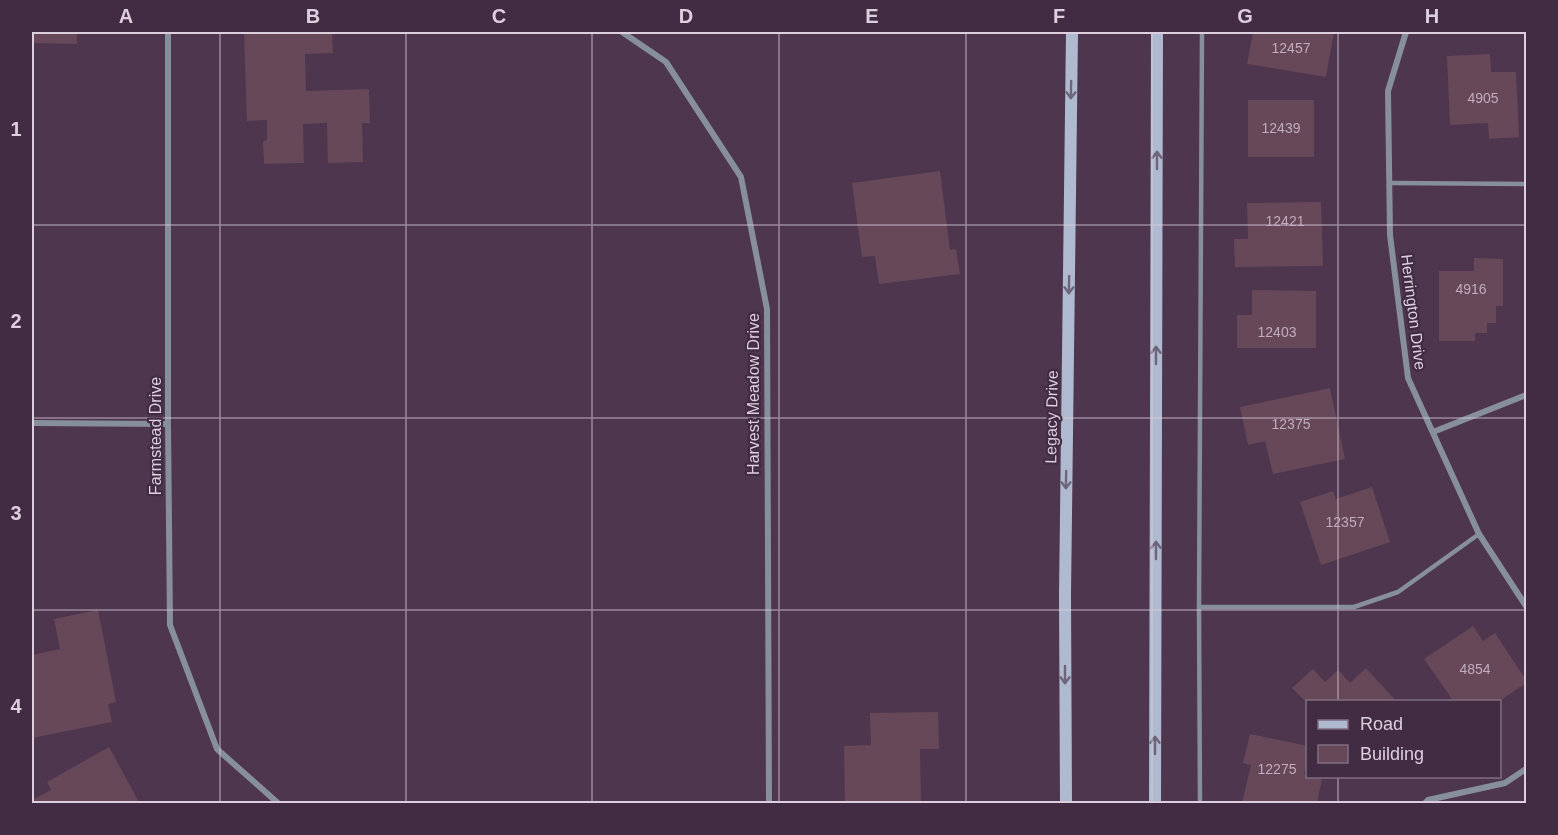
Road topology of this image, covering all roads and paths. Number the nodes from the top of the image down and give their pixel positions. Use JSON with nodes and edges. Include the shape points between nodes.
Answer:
{"nodes":[{"id":1,"x":168,"y":32,"type":"edge"},
{"id":2,"x":622,"y":32,"type":"edge"},
{"id":3,"x":1072,"y":32,"type":"edge"},
{"id":4,"x":1157,"y":32,"type":"edge"},
{"id":5,"x":1203,"y":32,"type":"edge"},
{"id":6,"x":1406,"y":32,"type":"edge"},
{"id":7,"x":1390,"y":183,"type":"junction"},
{"id":8,"x":1527,"y":184,"type":"edge"},
{"id":9,"x":1527,"y":395,"type":"edge"},
{"id":10,"x":32,"y":423,"type":"edge"},
{"id":11,"x":168,"y":424,"type":"junction"},
{"id":12,"x":1433,"y":432,"type":"junction"},
{"id":13,"x":1479,"y":534,"type":"junction"},
{"id":14,"x":1527,"y":606,"type":"edge"},
{"id":15,"x":1199,"y":607,"type":"junction"},
{"id":16,"x":1527,"y":769,"type":"edge"},
{"id":17,"x":279,"y":804,"type":"edge"},
{"id":18,"x":769,"y":804,"type":"edge"},
{"id":19,"x":1066,"y":804,"type":"edge"},
{"id":20,"x":1155,"y":804,"type":"edge"},
{"id":21,"x":1200,"y":804,"type":"edge"},
{"id":22,"x":1424,"y":804,"type":"edge"}],
"edges":[{"from":1,"to":11,"type":"street","name":"Farmstead Drive"},
{"from":2,"to":18,"type":"street","name":"Harvest Meadow Drive","via":[[666,62],[741,177],[767,309]]},
{"from":3,"to":19,"type":"main road","name":"Legacy Drive","one_way":true},
{"from":20,"to":4,"type":"main road","one_way":true},
{"from":5,"to":15,"type":"lane"},
{"from":6,"to":7,"type":"street","name":"Herrington Drive","via":[[1388,91]]},
{"from":7,"to":8,"type":"lane"},
{"from":7,"to":12,"type":"street","name":"Herrington Drive","via":[[1390,235],[1408,378]]},
{"from":9,"to":12,"type":"street"},
{"from":10,"to":11,"type":"street"},
{"from":11,"to":17,"type":"street","name":"Farmstead Drive","via":[[170,625],[217,748]]},
{"from":12,"to":13,"type":"street","name":"Herrington Drive"},
{"from":13,"to":14,"type":"street","name":"Herrington Drive"},
{"from":13,"to":15,"type":"lane","via":[[1398,592],[1354,607]]},
{"from":15,"to":21,"type":"lane"},
{"from":16,"to":22,"type":"street","via":[[1505,783]]}]}
